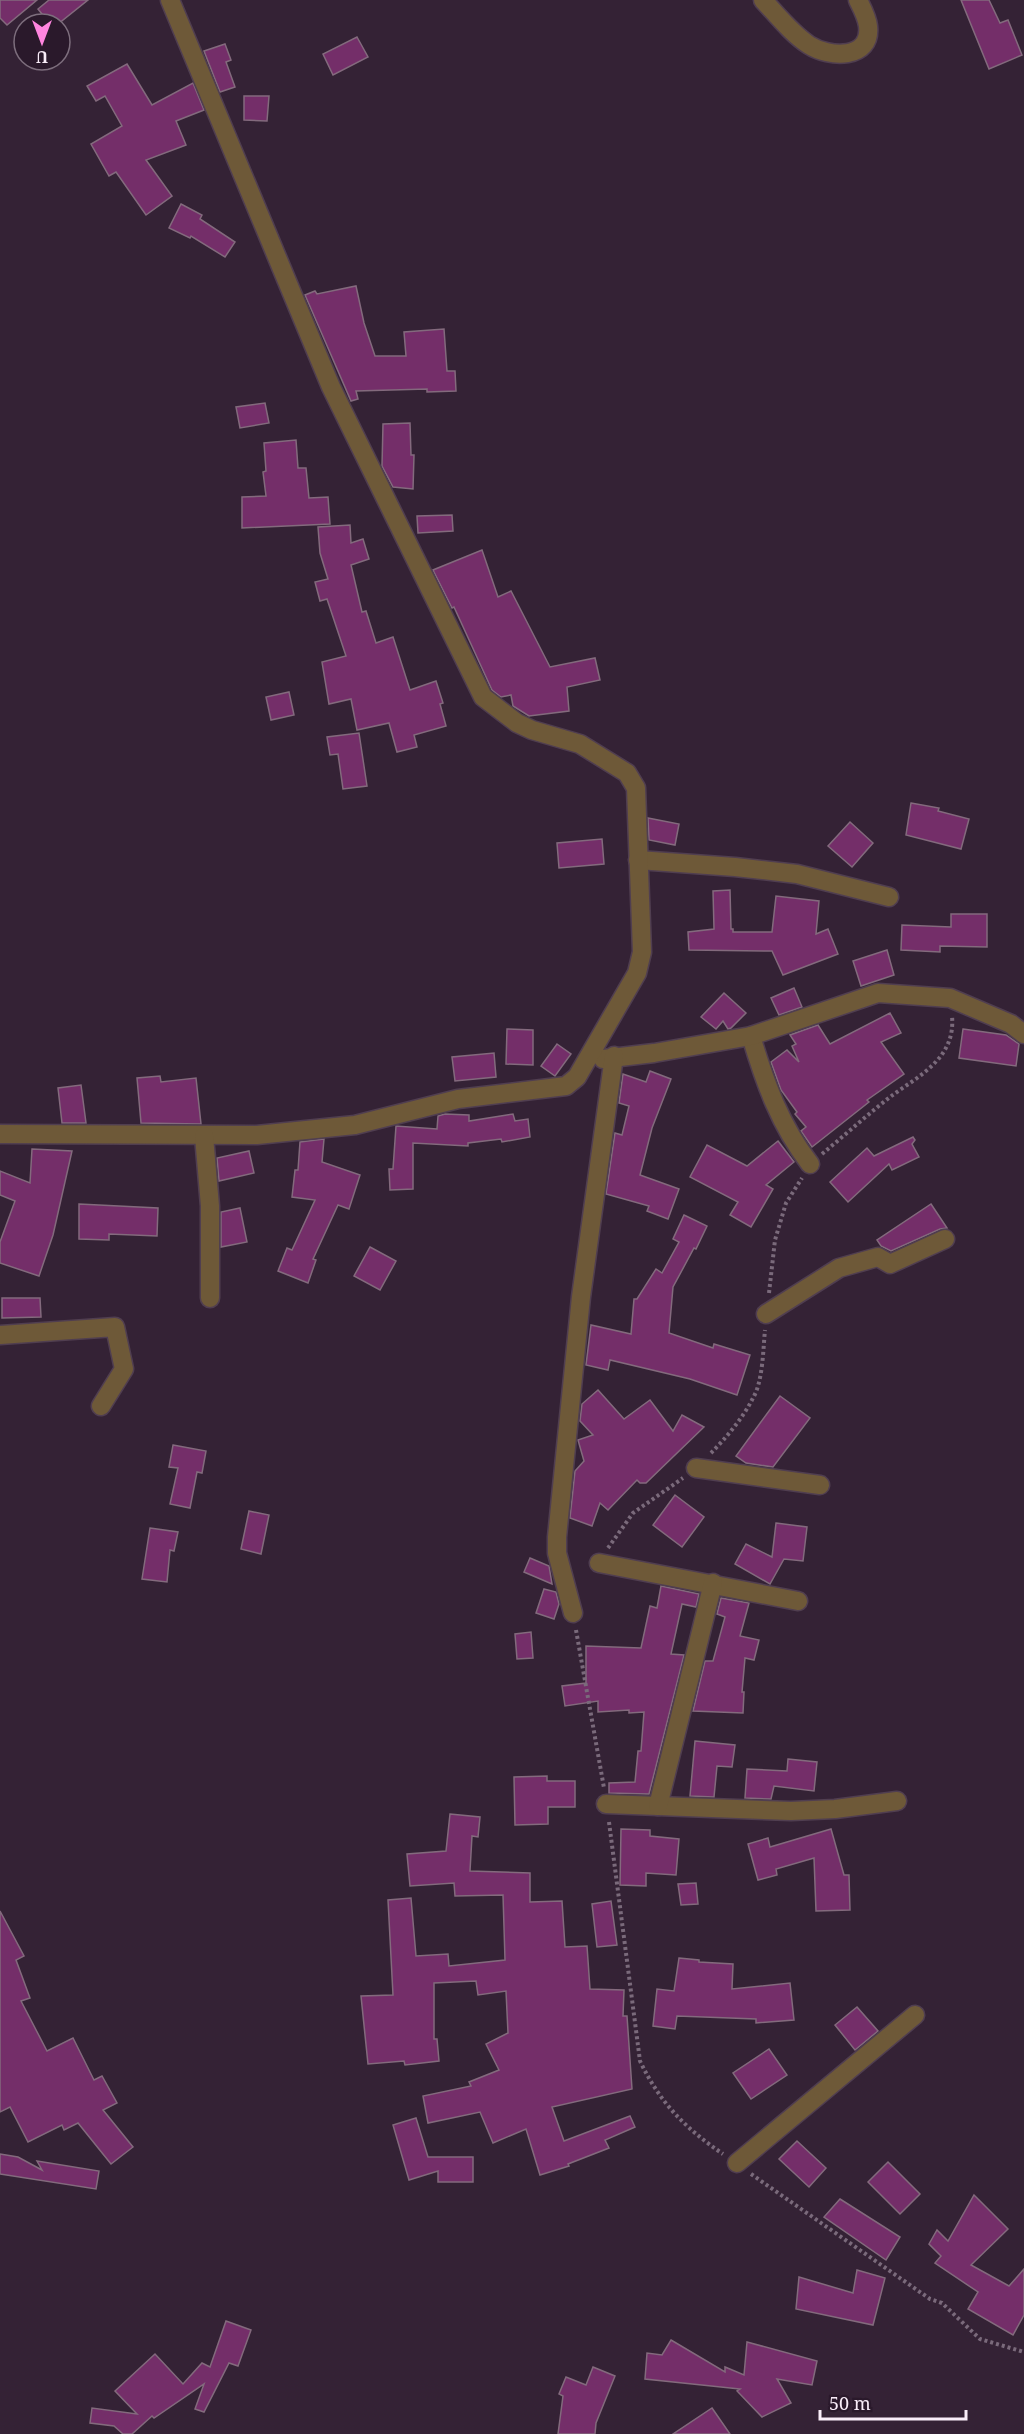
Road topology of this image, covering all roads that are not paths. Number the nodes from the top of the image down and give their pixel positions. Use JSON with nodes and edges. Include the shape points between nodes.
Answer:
{"nodes":[{"id":1,"x":170,"y":0,"type":"edge"},
{"id":2,"x":763,"y":0,"type":"edge"},
{"id":3,"x":858,"y":0,"type":"edge"},
{"id":4,"x":638,"y":860,"type":"junction"},
{"id":5,"x":890,"y":897,"type":"dead end"},
{"id":6,"x":1024,"y":1034,"type":"edge"},
{"id":7,"x":751,"y":1036,"type":"junction"},
{"id":8,"x":614,"y":1056,"type":"junction"},
{"id":9,"x":586,"y":1062,"type":"junction"},
{"id":10,"x":0,"y":1134,"type":"edge"},
{"id":11,"x":204,"y":1136,"type":"junction"},
{"id":12,"x":810,"y":1164,"type":"road end"},
{"id":13,"x":945,"y":1239,"type":"dead end"},
{"id":14,"x":210,"y":1298,"type":"dead end"},
{"id":15,"x":766,"y":1314,"type":"road end"},
{"id":16,"x":0,"y":1335,"type":"edge"},
{"id":17,"x":101,"y":1406,"type":"dead end"},
{"id":18,"x":696,"y":1468,"type":"road end"},
{"id":19,"x":820,"y":1485,"type":"dead end"},
{"id":20,"x":599,"y":1563,"type":"road end"},
{"id":21,"x":713,"y":1583,"type":"junction"},
{"id":22,"x":798,"y":1601,"type":"dead end"},
{"id":23,"x":573,"y":1613,"type":"road end"},
{"id":24,"x":897,"y":1801,"type":"dead end"},
{"id":25,"x":606,"y":1804,"type":"road end"},
{"id":26,"x":658,"y":1806,"type":"junction"},
{"id":27,"x":915,"y":2015,"type":"dead end"},
{"id":28,"x":736,"y":2163,"type":"road end"}],
"edges":[{"from":1,"to":4,"type":"street","via":[[331,387],[483,697],[517,723],[580,744],[627,773],[636,788]]},
{"from":2,"to":3,"type":"street","via":[[809,45],[829,54],[848,54],[867,40],[869,28]]},
{"from":4,"to":5,"type":"street","via":[[797,874]]},
{"from":4,"to":9,"type":"street","via":[[642,952],[637,974]]},
{"from":6,"to":7,"type":"street","via":[[1011,1024],[950,998],[878,993]]},
{"from":7,"to":8,"type":"street"},
{"from":7,"to":12,"type":"street","via":[[776,1110],[793,1143]]},
{"from":8,"to":9,"type":"street"},
{"from":8,"to":23,"type":"street","via":[[581,1297],[557,1536]]},
{"from":9,"to":11,"type":"street","via":[[567,1086],[458,1100],[355,1125]]},
{"from":10,"to":11,"type":"street"},
{"from":11,"to":14,"type":"street","via":[[210,1206]]},
{"from":13,"to":15,"type":"street","via":[[890,1264],[878,1257],[839,1268]]},
{"from":16,"to":17,"type":"street","via":[[115,1328],[124,1369]]},
{"from":18,"to":19,"type":"street"},
{"from":20,"to":21,"type":"street"},
{"from":21,"to":22,"type":"street"},
{"from":21,"to":26,"type":"street"},
{"from":24,"to":26,"type":"street","via":[[791,1811]]},
{"from":25,"to":26,"type":"street"},
{"from":27,"to":28,"type":"street"}]}
